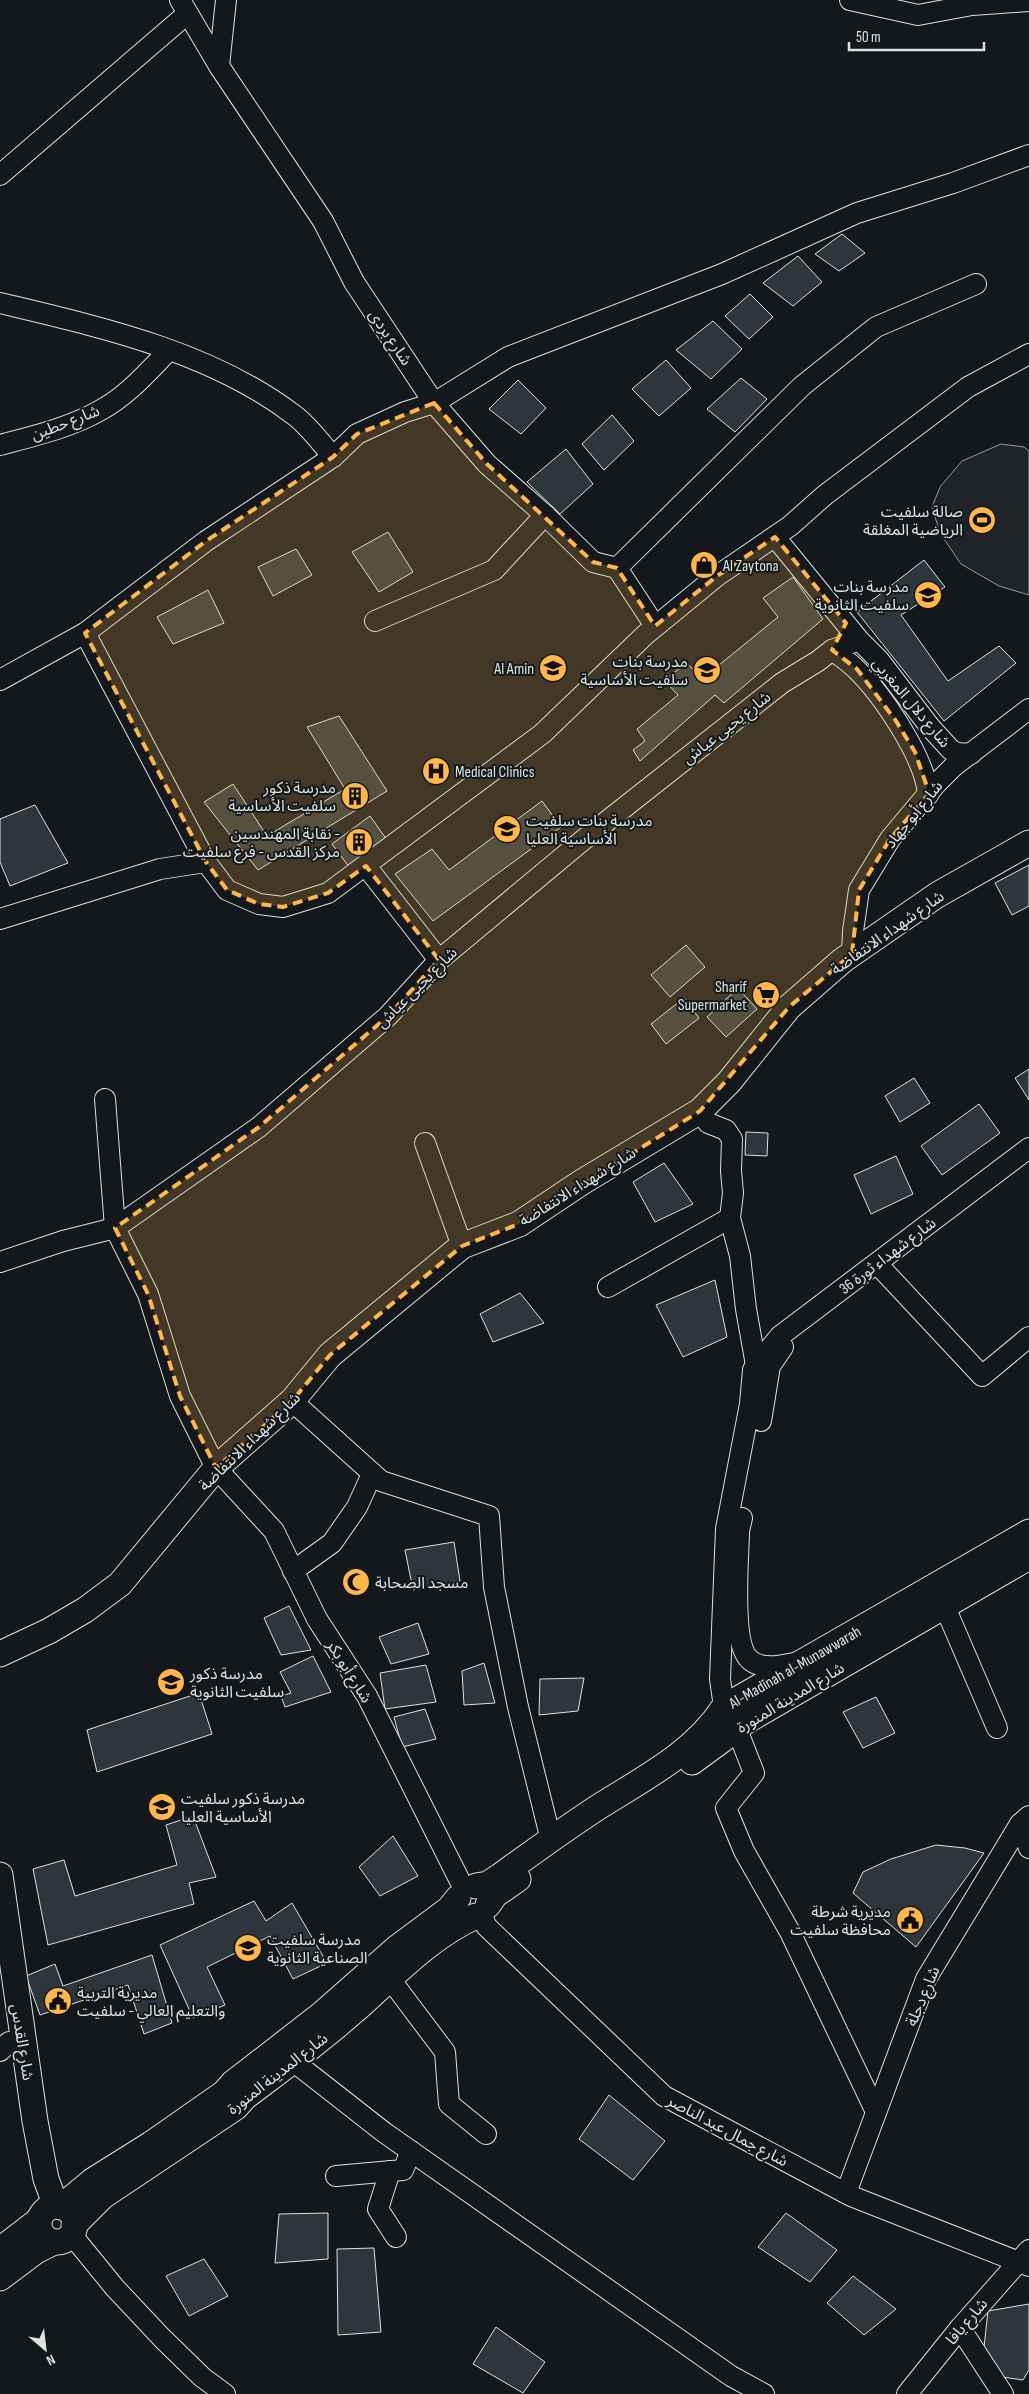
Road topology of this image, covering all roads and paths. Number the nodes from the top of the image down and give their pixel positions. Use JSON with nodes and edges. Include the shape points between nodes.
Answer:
{"nodes":[{"id":1,"x":226,"y":0,"type":"edge"},
{"id":2,"x":850,"y":0,"type":"edge"},
{"id":3,"x":1029,"y":1,"type":"edge"},
{"id":4,"x":183,"y":7,"type":"edge"},
{"id":5,"x":219,"y":66,"type":"junction"},
{"id":6,"x":1029,"y":155,"type":"edge"},
{"id":7,"x":0,"y":175,"type":"edge"},
{"id":8,"x":976,"y":284,"type":"dead end"},
{"id":9,"x":0,"y":303,"type":"edge"},
{"id":10,"x":169,"y":350,"type":"junction"},
{"id":11,"x":1029,"y":354,"type":"edge"},
{"id":12,"x":434,"y":403,"type":"junction"},
{"id":13,"x":0,"y":445,"type":"edge"},
{"id":14,"x":333,"y":457,"type":"junction"},
{"id":15,"x":545,"y":515,"type":"junction"},
{"id":16,"x":775,"y":537,"type":"junction"},
{"id":17,"x":617,"y":568,"type":"junction"},
{"id":18,"x":376,"y":621,"type":"dead end"},
{"id":19,"x":846,"y":623,"type":"junction"},
{"id":20,"x":655,"y":626,"type":"junction"},
{"id":21,"x":85,"y":633,"type":"junction"},
{"id":22,"x":859,"y":640,"type":"junction"},
{"id":23,"x":832,"y":650,"type":"junction"},
{"id":24,"x":0,"y":680,"type":"edge"},
{"id":25,"x":1029,"y":709,"type":"edge"},
{"id":26,"x":971,"y":754,"type":"junction"},
{"id":27,"x":928,"y":795,"type":"junction"},
{"id":28,"x":1029,"y":843,"type":"edge"},
{"id":29,"x":206,"y":862,"type":"junction"},
{"id":30,"x":366,"y":866,"type":"junction"},
{"id":31,"x":0,"y":919,"type":"edge"},
{"id":32,"x":852,"y":954,"type":"junction"},
{"id":33,"x":439,"y":960,"type":"junction"},
{"id":34,"x":105,"y":1100,"type":"dead end"},
{"id":35,"x":700,"y":1111,"type":"junction"},
{"id":36,"x":424,"y":1143,"type":"dead end"},
{"id":37,"x":1029,"y":1148,"type":"edge"},
{"id":38,"x":1029,"y":1156,"type":"edge"},
{"id":39,"x":730,"y":1218,"type":"junction"},
{"id":40,"x":115,"y":1228,"type":"junction"},
{"id":41,"x":462,"y":1246,"type":"junction"},
{"id":42,"x":0,"y":1262,"type":"edge"},
{"id":43,"x":881,"y":1268,"type":"junction"},
{"id":44,"x":608,"y":1287,"type":"dead end"},
{"id":45,"x":750,"y":1329,"type":"junction"},
{"id":46,"x":780,"y":1336,"type":"junction"},
{"id":47,"x":1029,"y":1338,"type":"edge"},
{"id":48,"x":760,"y":1367,"type":"junction"},
{"id":49,"x":292,"y":1401,"type":"junction"},
{"id":50,"x":216,"y":1468,"type":"junction"},
{"id":51,"x":372,"y":1474,"type":"junction"},
{"id":52,"x":1029,"y":1532,"type":"edge"},
{"id":53,"x":1029,"y":1557,"type":"edge"},
{"id":54,"x":293,"y":1570,"type":"junction"},
{"id":55,"x":945,"y":1607,"type":"junction"},
{"id":56,"x":0,"y":1654,"type":"edge"},
{"id":57,"x":804,"y":1661,"type":"junction"},
{"id":58,"x":730,"y":1717,"type":"junction"},
{"id":59,"x":997,"y":1728,"type":"dead end"},
{"id":60,"x":1024,"y":1820,"type":"edge"},
{"id":61,"x":551,"y":1840,"type":"junction"},
{"id":62,"x":1029,"y":1848,"type":"edge"},
{"id":63,"x":0,"y":1875,"type":"edge"},
{"id":64,"x":474,"y":1901,"type":"junction"},
{"id":65,"x":390,"y":1979,"type":"junction"},
{"id":66,"x":0,"y":1983,"type":"edge"},
{"id":67,"x":4,"y":2046,"type":"edge"},
{"id":68,"x":293,"y":2061,"type":"junction"},
{"id":69,"x":876,"y":2112,"type":"junction"},
{"id":70,"x":486,"y":2134,"type":"dead end"},
{"id":71,"x":411,"y":2151,"type":"junction"},
{"id":72,"x":390,"y":2171,"type":"junction"},
{"id":73,"x":336,"y":2176,"type":"dead end"},
{"id":74,"x":846,"y":2193,"type":"junction"},
{"id":75,"x":57,"y":2221,"type":"junction"},
{"id":76,"x":396,"y":2237,"type":"dead end"},
{"id":77,"x":0,"y":2250,"type":"edge"},
{"id":78,"x":1025,"y":2260,"type":"edge"},
{"id":79,"x":0,"y":2278,"type":"edge"},
{"id":80,"x":960,"y":2328,"type":"junction"},
{"id":81,"x":225,"y":2394,"type":"edge"},
{"id":82,"x":764,"y":2394,"type":"edge"},
{"id":83,"x":907,"y":2394,"type":"edge"},
{"id":84,"x":1004,"y":2394,"type":"edge"}],
"edges":[{"from":1,"to":5,"type":"street"},
{"from":2,"to":3,"type":"street","via":[[918,14],[972,5]]},
{"from":4,"to":5,"type":"street","name":"شارع بردى"},
{"from":4,"to":7,"type":"street"},
{"from":5,"to":12,"type":"street","name":"شارع بردى","via":[[323,221],[354,282]]},
{"from":6,"to":12,"type":"street","via":[[857,213],[722,274],[508,357]]},
{"from":8,"to":17,"type":"street","via":[[876,327],[802,386]]},
{"from":9,"to":10,"type":"street","via":[[68,319]]},
{"from":10,"to":13,"type":"street","name":"شارع حطين","via":[[138,382],[100,411],[46,433]]},
{"from":10,"to":14,"type":"street","via":[[228,374],[295,416]]},
{"from":11,"to":16,"type":"street","via":[[968,387],[898,437]]},
{"from":12,"to":14,"type":"street","via":[[357,434]]},
{"from":12,"to":15,"type":"street","name":"شارع بردى","via":[[487,464]]},
{"from":14,"to":21,"type":"street","via":[[206,541]]},
{"from":15,"to":17,"type":"street","name":"شارع بردى","via":[[593,562]]},
{"from":15,"to":18,"type":"street","via":[[494,570]]},
{"from":16,"to":19,"type":"street"},
{"from":16,"to":20,"type":"street","via":[[717,576]]},
{"from":17,"to":20,"type":"street"},
{"from":19,"to":22,"type":"street","name":"شارع دلال المغربي"},
{"from":19,"to":23,"type":"street"},
{"from":20,"to":30,"type":"street","via":[[542,734]]},
{"from":21,"to":24,"type":"street"},
{"from":21,"to":29,"type":"street"},
{"from":22,"to":23,"type":"street"},
{"from":22,"to":26,"type":"street","name":"شارع دلال المغربي","via":[[952,750]]},
{"from":23,"to":27,"type":"street","name":"شارع دلال المغربي","via":[[857,669],[896,721],[915,752],[924,773]]},
{"from":23,"to":33,"type":"street","name":"شارع يحيى عياش","via":[[782,683],[691,753]]},
{"from":25,"to":26,"type":"street","name":"شارع أبو جهاد"},
{"from":26,"to":27,"type":"street","name":"شارع أبو جهاد","via":[[954,766]]},
{"from":27,"to":32,"type":"street","name":"شارع أبو جهاد","via":[[890,839],[859,890]]},
{"from":28,"to":32,"type":"main road","name":"شارع شهداء الانتفاضة","via":[[937,895]]},
{"from":29,"to":30,"type":"street","via":[[227,890],[259,904],[284,907],[328,892]]},
{"from":29,"to":31,"type":"street","via":[[160,869]]},
{"from":30,"to":33,"type":"street"},
{"from":32,"to":35,"type":"main road","name":"شارع شهداء الانتفاضة","via":[[789,1007],[729,1082]]},
{"from":33,"to":40,"type":"street","name":"شارع يحيى عياش","via":[[388,1016],[259,1127]]},
{"from":34,"to":40,"type":"street"},
{"from":35,"to":39,"type":"street","via":[[708,1123],[726,1130],[732,1139]]},
{"from":35,"to":41,"type":"main road","name":"شارع شهداء الانتفاضة","via":[[519,1224]]},
{"from":36,"to":41,"type":"street"},
{"from":37,"to":46,"type":"street","name":"شارع شهداء ثورة 36"},
{"from":38,"to":43,"type":"street","name":"شارع شهداء ثورة 36"},
{"from":39,"to":44,"type":"street"},
{"from":39,"to":45,"type":"street","via":[[740,1256]]},
{"from":40,"to":42,"type":"street","name":"شارع يحيى عياش","via":[[63,1240]]},
{"from":40,"to":50,"type":"street","name":"شارع أبو بكر","via":[[148,1294],[180,1396]]},
{"from":41,"to":49,"type":"main road","name":"شارع شهداء الانتفاضة","via":[[330,1355]]},
{"from":43,"to":47,"type":"street","via":[[982,1376]]},
{"from":43,"to":48,"type":"street","name":"شارع شهداء ثورة 36"},
{"from":45,"to":46,"type":"street","via":[[763,1338]]},
{"from":45,"to":48,"type":"street"},
{"from":46,"to":48,"type":"street","name":"شارع شهداء ثورة 36"},
{"from":48,"to":57,"type":"street","via":[[739,1531],[738,1629],[741,1647],[749,1660],[762,1666]]},
{"from":48,"to":58,"type":"street","via":[[726,1529],[720,1679]]},
{"from":49,"to":50,"type":"main road","name":"شارع شهداء الانتفاضة"},
{"from":49,"to":51,"type":"street"},
{"from":50,"to":54,"type":"street","name":"شارع أبو بكر","via":[[274,1532]]},
{"from":50,"to":56,"type":"main road","name":"شارع شهداء الانتفاضة","via":[[120,1584],[56,1627]]},
{"from":51,"to":54,"type":"street","via":[[357,1507],[332,1543]]},
{"from":51,"to":61,"type":"street","via":[[380,1481],[489,1516],[494,1587],[518,1707]]},
{"from":52,"to":57,"type":"main road","name":"Al-Madīnah al-Munawwarah"},
{"from":53,"to":55,"type":"main road","name":"شارع المدينة المنورة"},
{"from":54,"to":64,"type":"street","name":"شارع أبو بكر","via":[[317,1619],[367,1696]]},
{"from":55,"to":58,"type":"main road","name":"شارع المدينة المنورة"},
{"from":55,"to":59,"type":"street"},
{"from":57,"to":58,"type":"main road","name":"Al-Madīnah al-Munawwarah"},
{"from":58,"to":61,"type":"main road","name":"Al-Madīnah al-Munawwarah","via":[[681,1754]]},
{"from":58,"to":64,"type":"main road","name":"شارع المدينة المنورة","via":[[722,1740],[666,1781],[503,1889]]},
{"from":58,"to":69,"type":"street","via":[[754,1773],[726,1808],[744,1851],[790,1932]]},
{"from":60,"to":62,"type":"street"},
{"from":60,"to":69,"type":"street","name":"شارع دجلة","via":[[926,1979]]},
{"from":61,"to":64,"type":"main road","name":"Al-Madīnah al-Munawwarah","via":[[488,1884]]},
{"from":63,"to":75,"type":"main road","name":"شارع القدس","via":[[34,2121]]},
{"from":64,"to":65,"type":"main road","name":"شارع المدينة المنورة","via":[[444,1935]]},
{"from":64,"to":74,"type":"street","name":"شارع جمال عبد الناصر","via":[[486,1926],[664,2096]]},
{"from":64,"to":75,"type":"main road","name":"شارع المدينة المنورة","via":[[449,1909],[224,2093],[92,2181]]},
{"from":65,"to":68,"type":"main road","name":"شارع المدينة المنورة"},
{"from":65,"to":70,"type":"street","via":[[445,2052],[449,2104]]},
{"from":66,"to":67,"type":"main road","name":"شارع القدس"},
{"from":67,"to":75,"type":"main road","name":"شارع القدس","via":[[28,2164]]},
{"from":68,"to":71,"type":"street"},
{"from":68,"to":75,"type":"main road","name":"شارع المدينة المنورة","via":[[236,2107],[103,2196]]},
{"from":69,"to":74,"type":"street","name":"شارع دجلة"},
{"from":71,"to":72,"type":"street","via":[[403,2170]]},
{"from":71,"to":82,"type":"street","via":[[732,2376]]},
{"from":72,"to":73,"type":"street"},
{"from":72,"to":76,"type":"street","via":[[378,2209]]},
{"from":74,"to":78,"type":"street","name":"شارع جمال عبد الناصر"},
{"from":75,"to":77,"type":"main road"},
{"from":75,"to":79,"type":"main road","via":[[36,2251]]},
{"from":75,"to":81,"type":"street","via":[[162,2338],[202,2377]]},
{"from":78,"to":80,"type":"street","name":"شارع يافا"},
{"from":80,"to":83,"type":"street","name":"شارع يافا"},
{"from":80,"to":84,"type":"street"}]}
